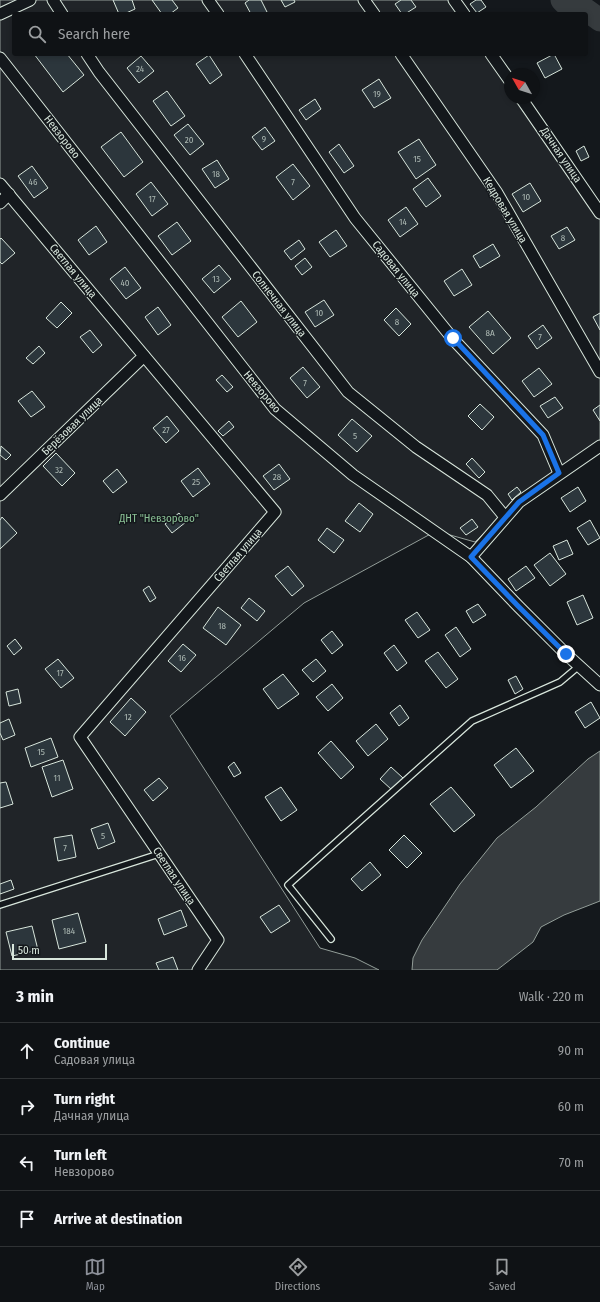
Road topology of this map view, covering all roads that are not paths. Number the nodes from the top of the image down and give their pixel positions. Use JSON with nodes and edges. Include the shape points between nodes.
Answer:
{"nodes":[{"id":1,"x":30,"y":0,"type":"edge"},
{"id":2,"x":53,"y":0,"type":"edge"},
{"id":3,"x":208,"y":0,"type":"edge"},
{"id":4,"x":364,"y":0,"type":"edge"},
{"id":5,"x":454,"y":0,"type":"edge"},
{"id":6,"x":61,"y":12,"type":"edge"},
{"id":7,"x":217,"y":12,"type":"edge"},
{"id":8,"x":373,"y":12,"type":"edge"},
{"id":9,"x":463,"y":12,"type":"edge"},
{"id":10,"x":0,"y":14,"type":"edge"},
{"id":11,"x":88,"y":56,"type":"edge"},
{"id":12,"x":245,"y":56,"type":"edge"},
{"id":13,"x":402,"y":56,"type":"edge"},
{"id":14,"x":492,"y":56,"type":"edge"},
{"id":15,"x":0,"y":58,"type":"edge"},
{"id":16,"x":504,"y":72,"type":"edge"},
{"id":17,"x":525,"y":104,"type":"edge"},
{"id":18,"x":0,"y":184,"type":"edge"},
{"id":19,"x":9,"y":194,"type":"junction"},
{"id":20,"x":0,"y":203,"type":"edge"},
{"id":21,"x":600,"y":213,"type":"edge"},
{"id":22,"x":144,"y":356,"type":"junction"},
{"id":23,"x":600,"y":372,"type":"edge"},
{"id":24,"x":600,"y":446,"type":"edge"},
{"id":25,"x":559,"y":473,"type":"junction"},
{"id":26,"x":0,"y":495,"type":"edge"},
{"id":27,"x":505,"y":517,"type":"junction"},
{"id":28,"x":471,"y":557,"type":"junction"},
{"id":29,"x":579,"y":666,"type":"junction"},
{"id":30,"x":600,"y":685,"type":"edge"},
{"id":31,"x":159,"y":854,"type":"junction"},
{"id":32,"x":0,"y":905,"type":"edge"},
{"id":33,"x":331,"y":939,"type":"dead end"},
{"id":34,"x":198,"y":970,"type":"edge"}],
"edges":[{"from":1,"to":10,"type":"street"},
{"from":2,"to":6,"type":"street"},
{"from":3,"to":7,"type":"street"},
{"from":4,"to":8,"type":"street"},
{"from":5,"to":9,"type":"street"},
{"from":11,"to":27,"type":"street","name":"Солнечная улица","via":[[348,392],[416,447],[487,495]]},
{"from":12,"to":25,"type":"street","name":"Садовая улица","via":[[355,218],[453,338],[543,435]]},
{"from":13,"to":23,"type":"street","name":"Кедровая улица","via":[[497,193]]},
{"from":14,"to":16,"type":"street"},
{"from":15,"to":28,"type":"street","name":"Невзорово","via":[[275,409],[353,475]]},
{"from":17,"to":21,"type":"street","name":"Дачная улица"},
{"from":18,"to":19,"type":"street","name":"Светлая улица"},
{"from":19,"to":20,"type":"street"},
{"from":19,"to":22,"type":"street","name":"Светлая улица"},
{"from":22,"to":26,"type":"street","name":"Берёзовая улица"},
{"from":22,"to":31,"type":"street","name":"Светлая улица","via":[[275,512],[80,737]]},
{"from":24,"to":25,"type":"street"},
{"from":25,"to":27,"type":"street","via":[[519,502]]},
{"from":27,"to":28,"type":"street"},
{"from":28,"to":29,"type":"street","name":"Невзорово"},
{"from":29,"to":30,"type":"street","name":"Невзорово"},
{"from":29,"to":33,"type":"lane","via":[[560,682],[472,721],[288,885]]},
{"from":31,"to":32,"type":"lane"},
{"from":31,"to":34,"type":"street","name":"Светлая улица","via":[[218,940]]}]}
